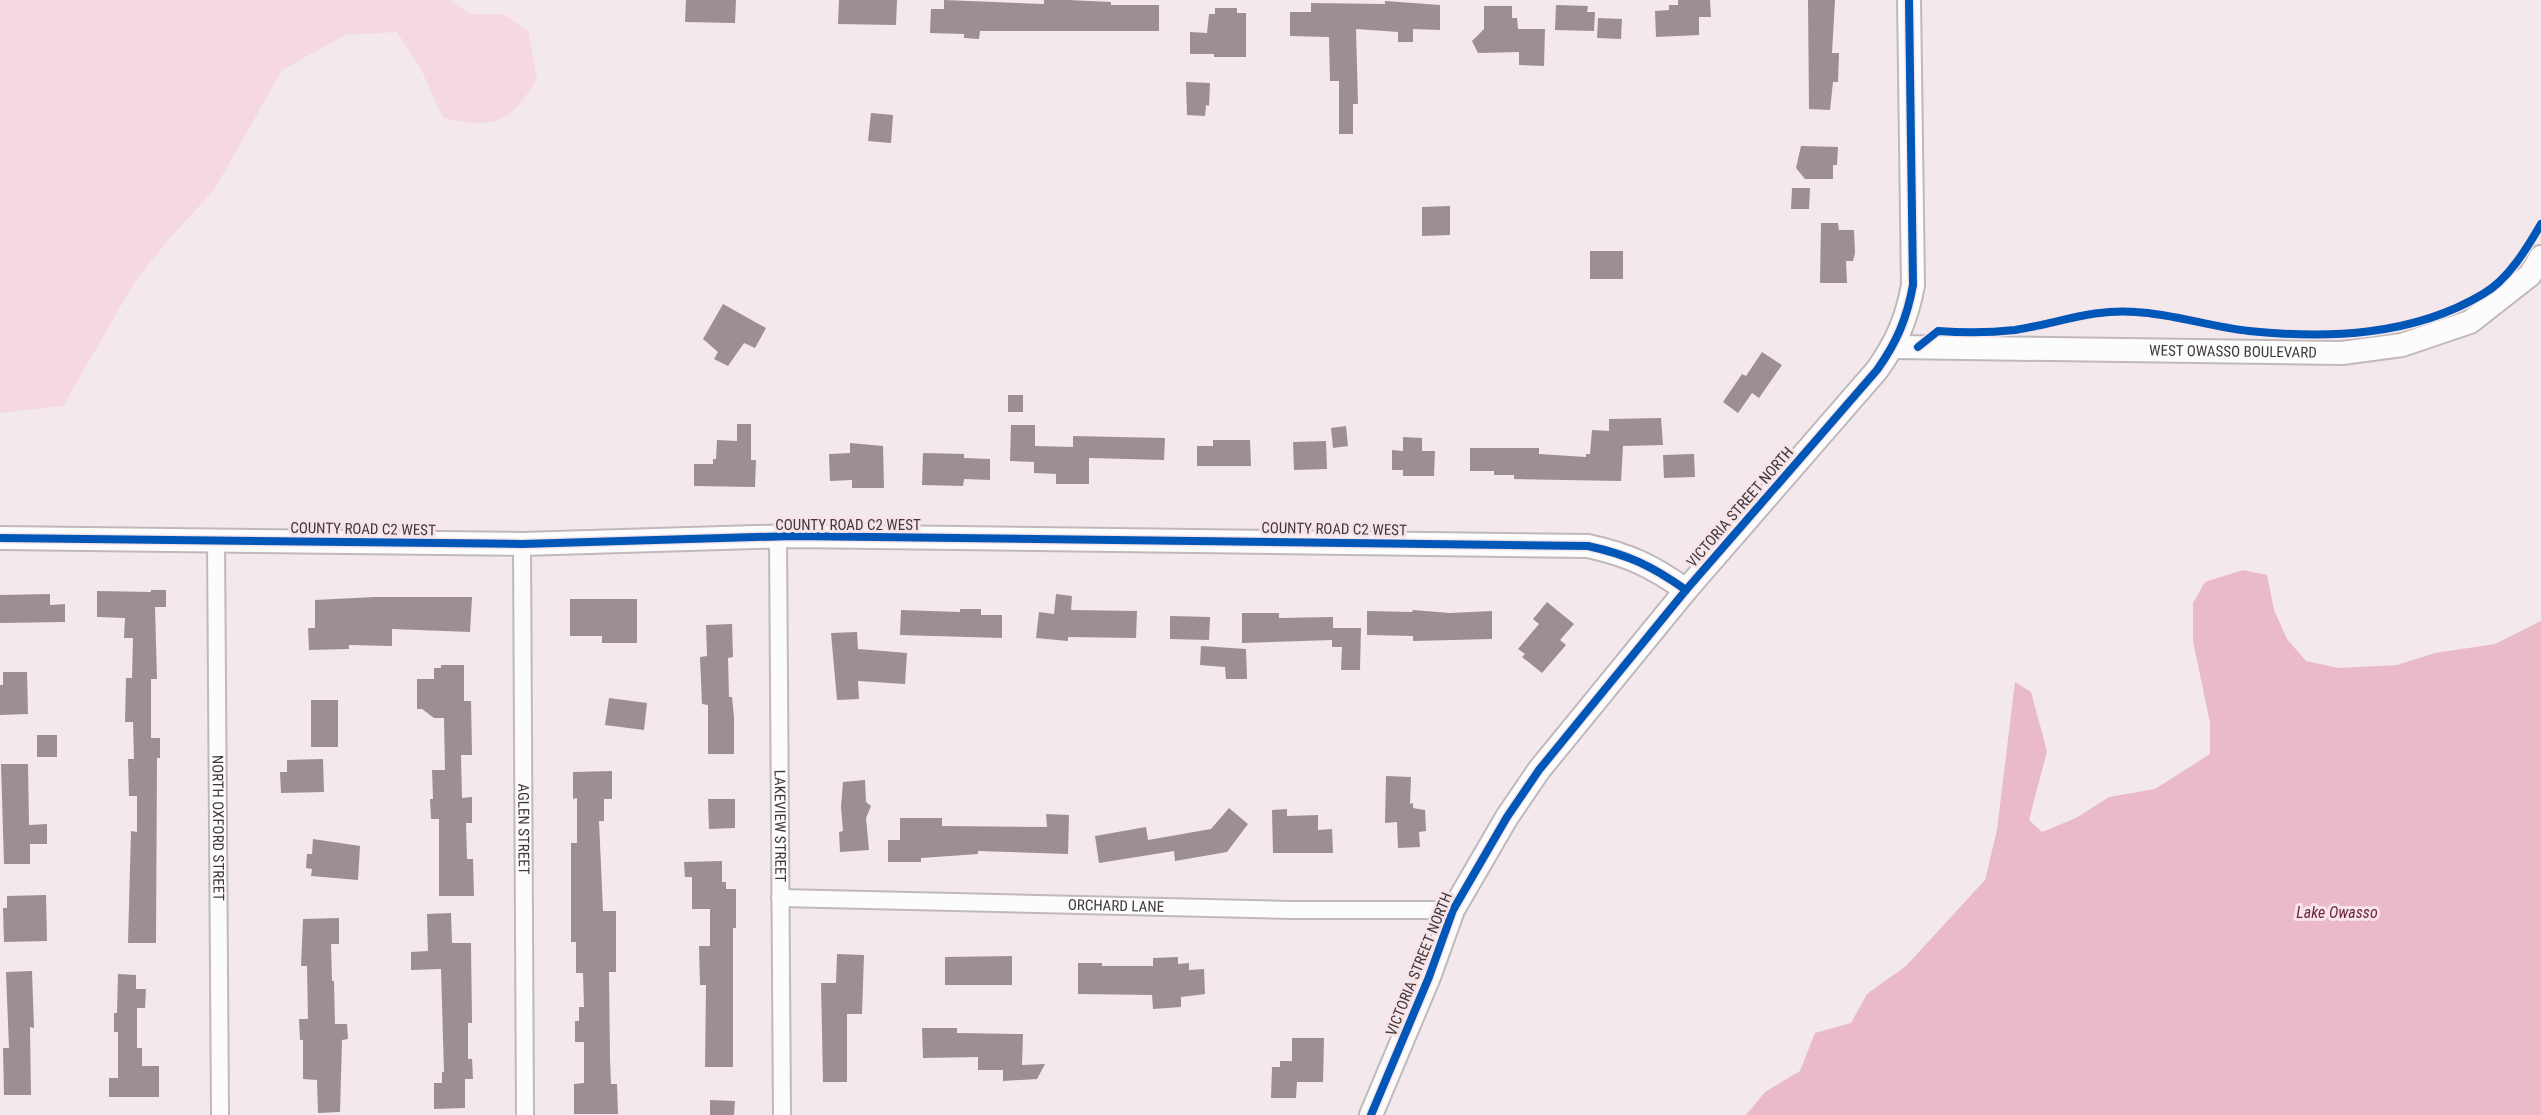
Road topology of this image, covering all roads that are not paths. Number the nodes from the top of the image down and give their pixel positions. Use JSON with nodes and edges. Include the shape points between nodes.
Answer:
{"nodes":[{"id":1,"x":1909,"y":0,"type":"edge"},
{"id":2,"x":2541,"y":257,"type":"edge"},
{"id":3,"x":1894,"y":347,"type":"junction"},
{"id":4,"x":0,"y":538,"type":"edge"},
{"id":5,"x":778,"y":538,"type":"junction"},
{"id":6,"x":216,"y":540,"type":"junction"},
{"id":7,"x":522,"y":544,"type":"junction"},
{"id":8,"x":1686,"y":590,"type":"junction"},
{"id":9,"x":780,"y":898,"type":"junction"},
{"id":10,"x":1453,"y":910,"type":"junction"},
{"id":11,"x":220,"y":1115,"type":"edge"},
{"id":12,"x":525,"y":1115,"type":"edge"},
{"id":13,"x":782,"y":1115,"type":"edge"},
{"id":14,"x":1371,"y":1115,"type":"edge"}],
"edges":[{"from":1,"to":3,"type":"street","name":"VICTORIA STREET NORTH","via":[[1913,285],[1907,318]]},
{"from":2,"to":3,"type":"street","name":"WEST OWASSO BOULEVARD","via":[[2530,275],[2470,322],[2402,345],[2342,352]]},
{"from":3,"to":8,"type":"street","name":"VICTORIA STREET NORTH"},
{"from":4,"to":6,"type":"street","name":"COUNTY ROAD C2 WEST"},
{"from":5,"to":7,"type":"street","name":"COUNTY ROAD C2 WEST"},
{"from":5,"to":8,"type":"street","name":"COUNTY ROAD C2 WEST","via":[[1588,546],[1616,552],[1655,568]]},
{"from":5,"to":9,"type":"street","name":"LAKEVIEW STREET"},
{"from":6,"to":7,"type":"street","name":"COUNTY ROAD C2 WEST"},
{"from":6,"to":11,"type":"street","name":"NORTH OXFORD STREET"},
{"from":7,"to":12,"type":"street","name":"AGLEN STREET"},
{"from":8,"to":10,"type":"street","name":"VICTORIA STREET NORTH","via":[[1539,770]]},
{"from":9,"to":10,"type":"street","name":"ORCHARD LANE"},
{"from":9,"to":13,"type":"street","name":"LAKEVIEW STREET"},
{"from":10,"to":14,"type":"street","name":"VICTORIA STREET NORTH"}]}
